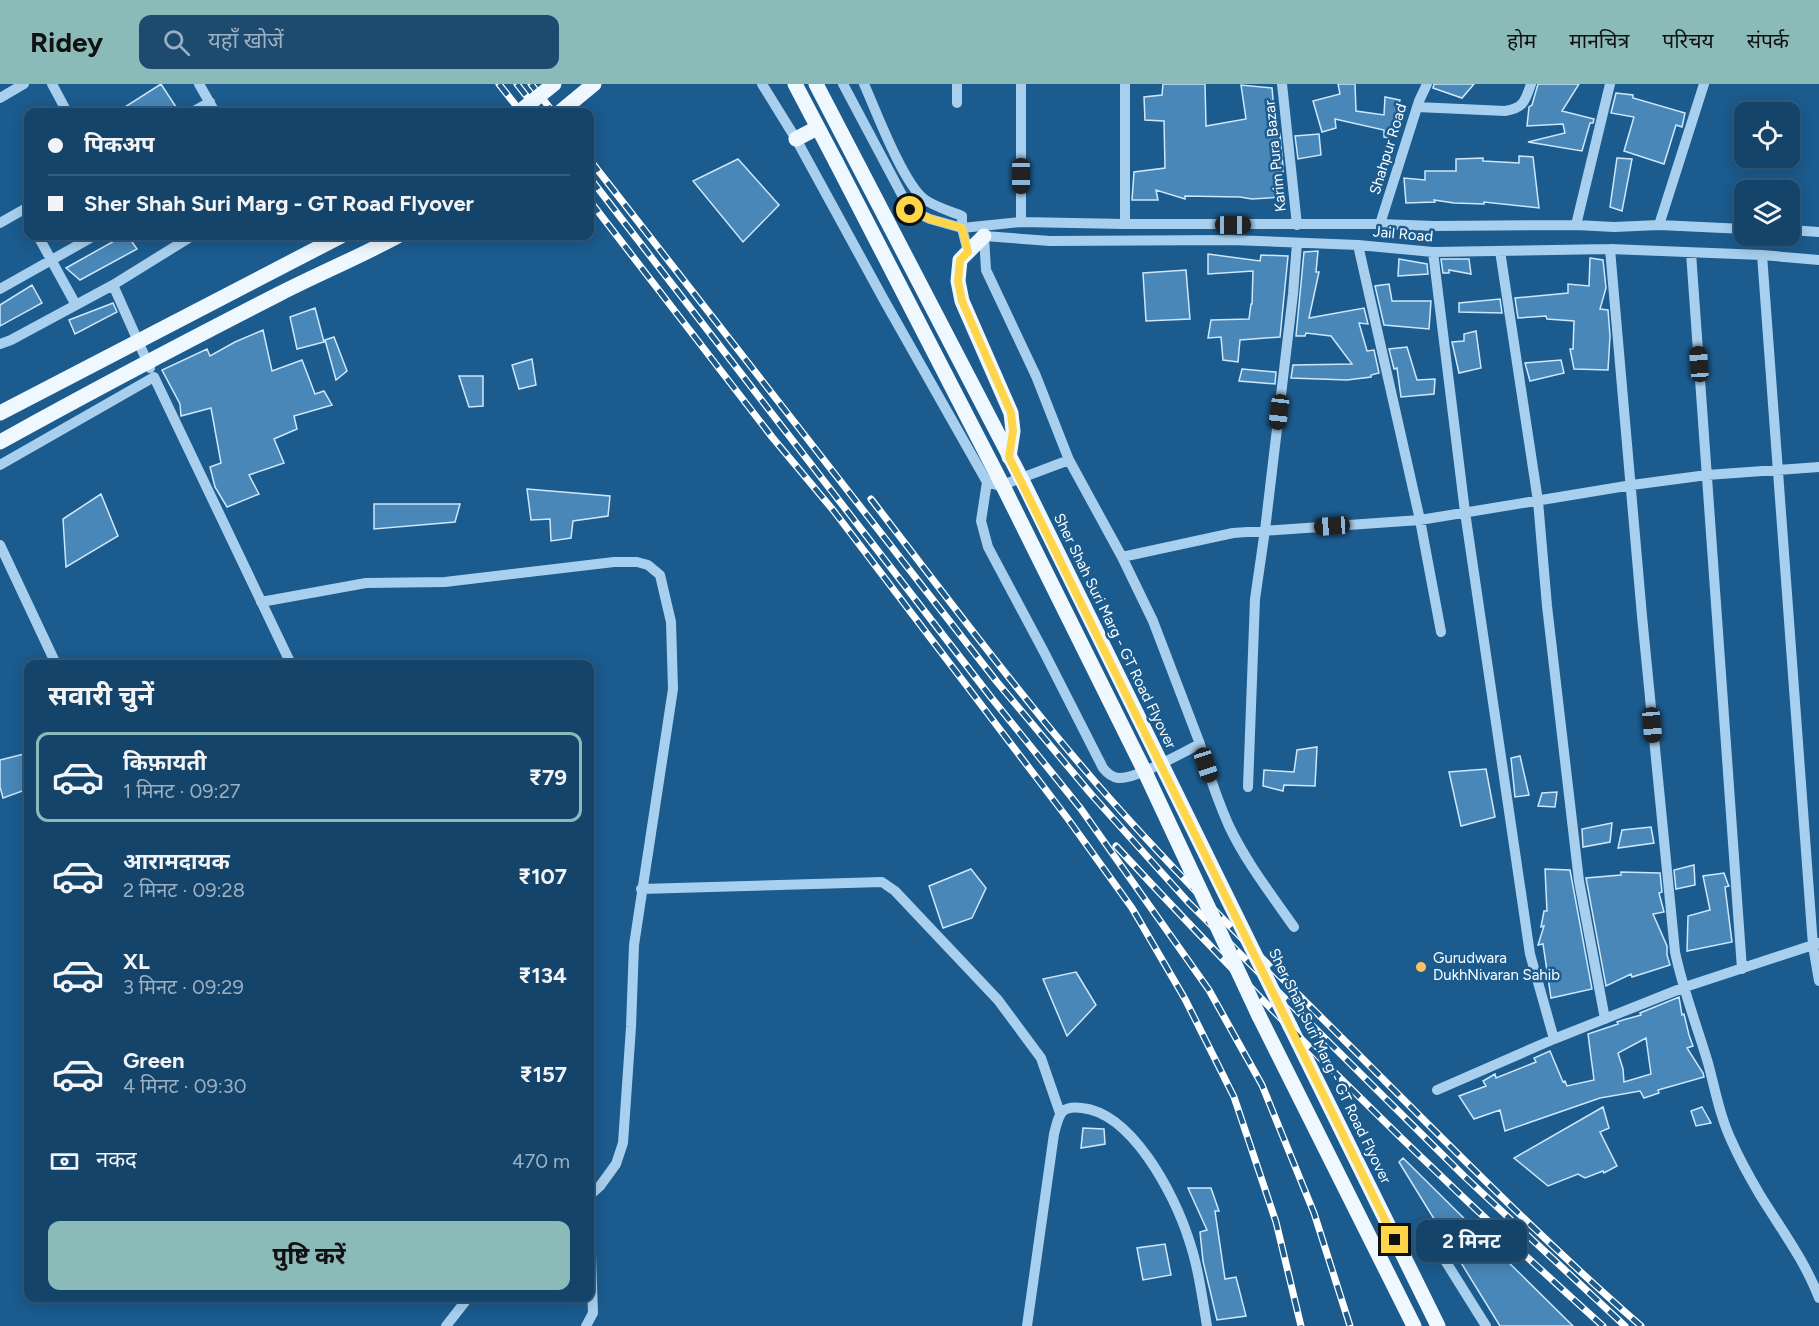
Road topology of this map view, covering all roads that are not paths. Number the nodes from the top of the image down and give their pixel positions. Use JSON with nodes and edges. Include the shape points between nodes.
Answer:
{"nodes":[{"id":1,"x":24,"y":84,"type":"edge"},
{"id":2,"x":52,"y":84,"type":"edge"},
{"id":3,"x":199,"y":84,"type":"edge"},
{"id":4,"x":554,"y":84,"type":"edge"},
{"id":5,"x":594,"y":84,"type":"edge"},
{"id":6,"x":762,"y":84,"type":"edge"},
{"id":7,"x":795,"y":84,"type":"edge"},
{"id":8,"x":816,"y":84,"type":"edge"},
{"id":9,"x":843,"y":84,"type":"edge"},
{"id":10,"x":864,"y":84,"type":"edge"},
{"id":11,"x":957,"y":84,"type":"edge"},
{"id":12,"x":1022,"y":84,"type":"edge"},
{"id":13,"x":1125,"y":84,"type":"edge"},
{"id":14,"x":1282,"y":84,"type":"edge"},
{"id":15,"x":1427,"y":84,"type":"edge"},
{"id":16,"x":1532,"y":84,"type":"edge"},
{"id":17,"x":1610,"y":84,"type":"edge"},
{"id":18,"x":1704,"y":84,"type":"edge"},
{"id":19,"x":0,"y":98,"type":"edge"},
{"id":20,"x":957,"y":102,"type":"dead end"},
{"id":21,"x":212,"y":107,"type":"edge"},
{"id":22,"x":1417,"y":107,"type":"junction"},
{"id":23,"x":65,"y":108,"type":"edge"},
{"id":24,"x":524,"y":108,"type":"edge"},
{"id":25,"x":565,"y":108,"type":"edge"},
{"id":26,"x":817,"y":128,"type":"junction"},
{"id":27,"x":796,"y":139,"type":"junction"},
{"id":28,"x":24,"y":212,"type":"edge"},
{"id":29,"x":1021,"y":222,"type":"junction"},
{"id":30,"x":0,"y":224,"type":"edge"},
{"id":31,"x":1125,"y":224,"type":"junction"},
{"id":32,"x":1380,"y":224,"type":"junction"},
{"id":33,"x":1298,"y":225,"type":"junction"},
{"id":34,"x":1575,"y":225,"type":"junction"},
{"id":35,"x":1659,"y":225,"type":"junction"},
{"id":36,"x":962,"y":228,"type":"junction"},
{"id":37,"x":1734,"y":229,"type":"edge"},
{"id":38,"x":1800,"y":231,"type":"edge"},
{"id":39,"x":1819,"y":232,"type":"edge"},
{"id":40,"x":984,"y":236,"type":"junction"},
{"id":41,"x":40,"y":240,"type":"edge"},
{"id":42,"x":87,"y":240,"type":"edge"},
{"id":43,"x":186,"y":240,"type":"edge"},
{"id":44,"x":333,"y":240,"type":"edge"},
{"id":45,"x":391,"y":240,"type":"edge"},
{"id":46,"x":1297,"y":243,"type":"junction"},
{"id":47,"x":1358,"y":245,"type":"junction"},
{"id":48,"x":1610,"y":249,"type":"junction"},
{"id":49,"x":1500,"y":251,"type":"junction"},
{"id":50,"x":968,"y":252,"type":"junction"},
{"id":51,"x":1433,"y":252,"type":"junction"},
{"id":52,"x":1690,"y":253,"type":"junction"},
{"id":53,"x":1762,"y":255,"type":"junction"},
{"id":54,"x":51,"y":260,"type":"junction"},
{"id":55,"x":1819,"y":260,"type":"edge"},
{"id":56,"x":113,"y":285,"type":"junction"},
{"id":57,"x":0,"y":289,"type":"edge"},
{"id":58,"x":76,"y":305,"type":"junction"},
{"id":59,"x":0,"y":345,"type":"edge"},
{"id":60,"x":154,"y":377,"type":"junction"},
{"id":61,"x":0,"y":412,"type":"edge"},
{"id":62,"x":0,"y":442,"type":"edge"},
{"id":63,"x":1009,"y":457,"type":"junction"},
{"id":64,"x":1070,"y":460,"type":"junction"},
{"id":65,"x":0,"y":465,"type":"edge"},
{"id":66,"x":1819,"y":467,"type":"edge"},
{"id":67,"x":1779,"y":470,"type":"junction"},
{"id":68,"x":1707,"y":475,"type":"junction"},
{"id":69,"x":987,"y":482,"type":"junction"},
{"id":70,"x":1632,"y":485,"type":"junction"},
{"id":71,"x":1538,"y":501,"type":"junction"},
{"id":72,"x":1465,"y":512,"type":"junction"},
{"id":73,"x":1420,"y":520,"type":"junction"},
{"id":74,"x":1265,"y":530,"type":"junction"},
{"id":75,"x":0,"y":545,"type":"edge"},
{"id":76,"x":1122,"y":557,"type":"junction"},
{"id":77,"x":261,"y":602,"type":"junction"},
{"id":78,"x":1441,"y":632,"type":"dead end"},
{"id":79,"x":54,"y":660,"type":"edge"},
{"id":80,"x":289,"y":660,"type":"edge"},
{"id":81,"x":1200,"y":744,"type":"junction"},
{"id":82,"x":1248,"y":787,"type":"dead end"},
{"id":83,"x":641,"y":889,"type":"junction"},
{"id":84,"x":1294,"y":927,"type":"dead end"},
{"id":85,"x":1816,"y":944,"type":"edge"},
{"id":86,"x":1742,"y":969,"type":"junction"},
{"id":87,"x":1819,"y":981,"type":"edge"},
{"id":88,"x":1685,"y":987,"type":"junction"},
{"id":89,"x":1605,"y":1019,"type":"junction"},
{"id":90,"x":1554,"y":1039,"type":"junction"},
{"id":91,"x":1437,"y":1090,"type":"dead end"},
{"id":92,"x":1060,"y":1113,"type":"junction"},
{"id":93,"x":594,"y":1191,"type":"edge"},
{"id":94,"x":1426,"y":1230,"type":"dead end"},
{"id":95,"x":1819,"y":1269,"type":"edge"},
{"id":96,"x":1808,"y":1272,"type":"junction"},
{"id":97,"x":1819,"y":1298,"type":"edge"},
{"id":98,"x":465,"y":1302,"type":"edge"},
{"id":99,"x":592,"y":1302,"type":"edge"},
{"id":100,"x":446,"y":1326,"type":"edge"},
{"id":101,"x":586,"y":1326,"type":"edge"},
{"id":102,"x":1027,"y":1326,"type":"edge"},
{"id":103,"x":1207,"y":1326,"type":"edge"},
{"id":104,"x":1414,"y":1326,"type":"edge"},
{"id":105,"x":1438,"y":1326,"type":"edge"},
{"id":106,"x":1486,"y":1326,"type":"edge"}],
"edges":[{"from":1,"to":19,"type":"street"},
{"from":2,"to":23,"type":"street"},
{"from":3,"to":21,"type":"street"},
{"from":4,"to":24,"type":"main road","bridge":true},
{"from":5,"to":25,"type":"main road"},
{"from":6,"to":27,"type":"street"},
{"from":7,"to":26,"type":"main road"},
{"from":8,"to":63,"type":"main road","name":"Sher Shah Suri Marg - GT Road Flyover","bridge":true},
{"from":9,"to":36,"type":"street","via":[[910,210]]},
{"from":10,"to":36,"type":"street","via":[[913,186],[923,198],[962,216]]},
{"from":11,"to":20,"type":"street"},
{"from":12,"to":29,"type":"street"},
{"from":13,"to":31,"type":"street"},
{"from":14,"to":33,"type":"street","name":"Karim Pura Bazar"},
{"from":15,"to":22,"type":"street","name":"Shahpur Road"},
{"from":16,"to":22,"type":"street","via":[[1516,109]]},
{"from":17,"to":34,"type":"street"},
{"from":18,"to":35,"type":"street"},
{"from":22,"to":32,"type":"street","name":"Shahpur Road"},
{"from":26,"to":27,"type":"main road"},
{"from":26,"to":104,"type":"main road","bridge":true,"via":[[1011,500],[1259,1016]]},
{"from":27,"to":69,"type":"street"},
{"from":28,"to":30,"type":"street"},
{"from":29,"to":31,"type":"street","name":"Jail Road"},
{"from":29,"to":36,"type":"street","name":"Jail Road"},
{"from":31,"to":33,"type":"street","name":"Jail Road"},
{"from":32,"to":33,"type":"street","name":"Jail Road"},
{"from":32,"to":34,"type":"street","name":"Jail Road"},
{"from":34,"to":35,"type":"street","name":"Jail Road"},
{"from":35,"to":37,"type":"street","name":"Jail Road"},
{"from":36,"to":50,"type":"street"},
{"from":38,"to":39,"type":"street"},
{"from":40,"to":46,"type":"street","name":"Jail Road","via":[[1050,241]]},
{"from":40,"to":50,"type":"main road"},
{"from":40,"to":64,"type":"street","via":[[986,270]]},
{"from":41,"to":54,"type":"street"},
{"from":42,"to":54,"type":"street"},
{"from":43,"to":56,"type":"street"},
{"from":44,"to":61,"type":"main road","bridge":true},
{"from":45,"to":62,"type":"main road","bridge":true,"via":[[308,279]]},
{"from":46,"to":47,"type":"street","name":"Jail Road"},
{"from":46,"to":74,"type":"street"},
{"from":47,"to":51,"type":"street","name":"Jail Road"},
{"from":47,"to":73,"type":"street"},
{"from":48,"to":49,"type":"street","name":"Jail Road"},
{"from":48,"to":52,"type":"street","name":"Jail Road"},
{"from":48,"to":70,"type":"street"},
{"from":49,"to":51,"type":"street","name":"Jail Road"},
{"from":49,"to":71,"type":"street"},
{"from":50,"to":63,"type":"main road","via":[[960,260],[958,281],[962,301],[1011,413]]},
{"from":51,"to":72,"type":"street"},
{"from":52,"to":53,"type":"street","name":"Jail Road"},
{"from":52,"to":68,"type":"street"},
{"from":53,"to":55,"type":"street","name":"Jail Road"},
{"from":53,"to":67,"type":"street"},
{"from":54,"to":57,"type":"street"},
{"from":54,"to":58,"type":"street"},
{"from":56,"to":58,"type":"street"},
{"from":56,"to":60,"type":"street"},
{"from":58,"to":59,"type":"street"},
{"from":60,"to":65,"type":"street"},
{"from":60,"to":77,"type":"street"},
{"from":63,"to":105,"type":"main road","name":"Sher Shah Suri Marg - GT Road Flyover","bridge":true},
{"from":64,"to":69,"type":"street","via":[[1000,486]]},
{"from":64,"to":76,"type":"street"},
{"from":66,"to":67,"type":"street"},
{"from":67,"to":68,"type":"street"},
{"from":67,"to":85,"type":"street"},
{"from":68,"to":70,"type":"street"},
{"from":68,"to":86,"type":"street"},
{"from":69,"to":81,"type":"street","via":[[981,521],[984,537],[1102,768],[1115,778],[1125,778]]},
{"from":70,"to":71,"type":"street"},
{"from":70,"to":88,"type":"street","via":[[1672,926]]},
{"from":71,"to":72,"type":"street"},
{"from":71,"to":89,"type":"street","via":[[1579,881]]},
{"from":72,"to":73,"type":"street"},
{"from":72,"to":90,"type":"street","via":[[1530,954]]},
{"from":73,"to":74,"type":"street"},
{"from":73,"to":78,"type":"street"},
{"from":74,"to":76,"type":"street"},
{"from":74,"to":82,"type":"street","via":[[1255,599]]},
{"from":75,"to":79,"type":"street"},
{"from":76,"to":81,"type":"street","via":[[1153,621]]},
{"from":77,"to":80,"type":"street"},
{"from":77,"to":83,"type":"street","via":[[366,583],[445,582],[614,562],[637,562],[654,568],[660,575],[671,622],[673,689]]},
{"from":81,"to":84,"type":"street","via":[[1230,828]]},
{"from":83,"to":92,"type":"street","via":[[882,882],[896,891],[998,1000],[1041,1058]]},
{"from":83,"to":93,"type":"street","via":[[633,945],[632,1027],[623,1143],[616,1164]]},
{"from":85,"to":86,"type":"street"},
{"from":85,"to":87,"type":"street"},
{"from":86,"to":88,"type":"street"},
{"from":88,"to":89,"type":"street"},
{"from":88,"to":96,"type":"street","via":[[1731,1141]]},
{"from":89,"to":90,"type":"street"},
{"from":90,"to":91,"type":"street"},
{"from":92,"to":102,"type":"street"},
{"from":92,"to":103,"type":"street","via":[[1076,1107],[1099,1112],[1119,1124],[1145,1153],[1173,1199],[1189,1238]]},
{"from":94,"to":106,"type":"street"},
{"from":95,"to":96,"type":"street"},
{"from":96,"to":97,"type":"street"},
{"from":98,"to":100,"type":"street"},
{"from":99,"to":101,"type":"street"}]}
